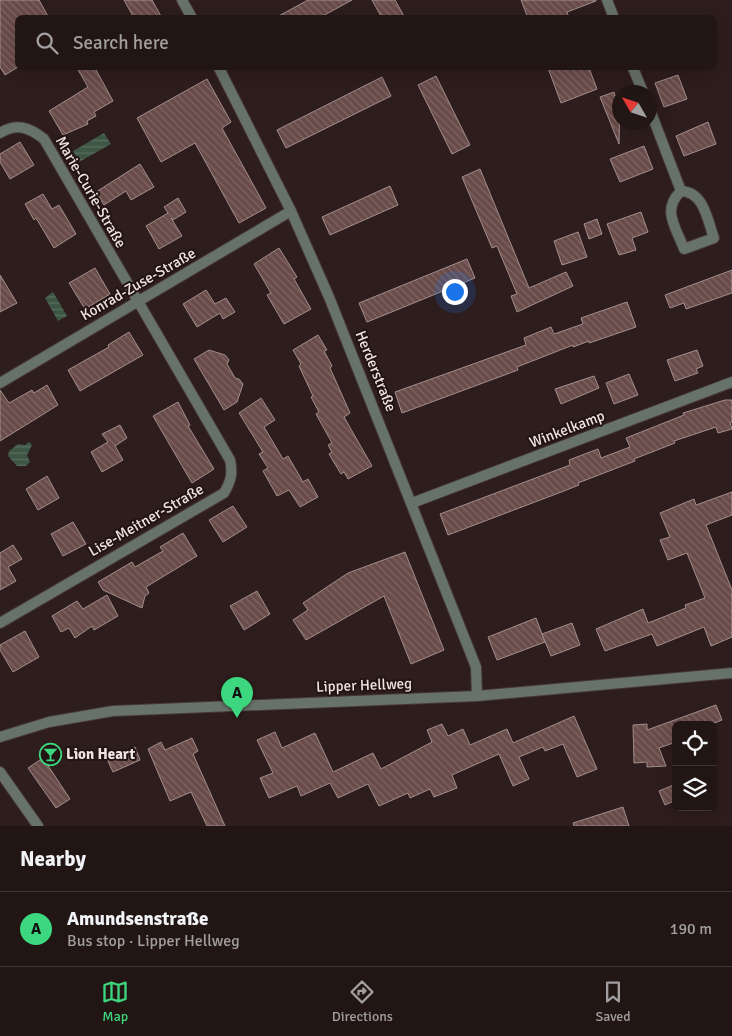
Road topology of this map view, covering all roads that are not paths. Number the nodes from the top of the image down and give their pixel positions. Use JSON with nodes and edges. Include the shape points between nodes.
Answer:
{"nodes":[{"id":1,"x":182,"y":0,"type":"edge"},
{"id":2,"x":607,"y":0,"type":"edge"},
{"id":3,"x":190,"y":15,"type":"edge"},
{"id":4,"x":613,"y":15,"type":"edge"},
{"id":5,"x":220,"y":70,"type":"edge"},
{"id":6,"x":634,"y":70,"type":"edge"},
{"id":7,"x":640,"y":85,"type":"edge"},
{"id":8,"x":657,"y":128,"type":"edge"},
{"id":9,"x":0,"y":133,"type":"edge"},
{"id":10,"x":681,"y":191,"type":"junction"},
{"id":11,"x":290,"y":211,"type":"junction"},
{"id":12,"x":137,"y":303,"type":"junction"},
{"id":13,"x":732,"y":382,"type":"edge"},
{"id":14,"x":0,"y":383,"type":"edge"},
{"id":15,"x":412,"y":504,"type":"junction"},
{"id":16,"x":0,"y":623,"type":"edge"},
{"id":17,"x":732,"y":673,"type":"edge"},
{"id":18,"x":477,"y":696,"type":"junction"},
{"id":19,"x":0,"y":737,"type":"edge"},
{"id":20,"x":0,"y":772,"type":"edge"},
{"id":21,"x":38,"y":826,"type":"edge"}],
"edges":[{"from":1,"to":3,"type":"street"},
{"from":2,"to":4,"type":"street"},
{"from":5,"to":11,"type":"street","name":"Herderstraße"},
{"from":6,"to":7,"type":"street"},
{"from":8,"to":10,"type":"street"},
{"from":9,"to":12,"type":"street","name":"Marie-Curie-Straße","via":[[22,126],[44,139]]},
{"from":10,"to":10,"type":"street","via":[[699,197],[714,238],[684,249],[669,210],[672,199]]},
{"from":11,"to":12,"type":"street","name":"Konrad-Zuse-Straße"},
{"from":11,"to":15,"type":"street","name":"Herderstraße","via":[[359,369]]},
{"from":12,"to":14,"type":"street","name":"Konrad-Zuse-Straße"},
{"from":12,"to":16,"type":"street","name":"Lise-Meitner-Straße","via":[[230,460],[231,481],[224,493]]},
{"from":13,"to":15,"type":"street","name":"Winkelkamp"},
{"from":15,"to":18,"type":"street","name":"Herderstraße","via":[[476,667]]},
{"from":17,"to":18,"type":"street","name":"Lipper Hellweg"},
{"from":18,"to":19,"type":"street","name":"Lipper Hellweg","via":[[113,711],[49,722]]},
{"from":20,"to":21,"type":"street"}]}
